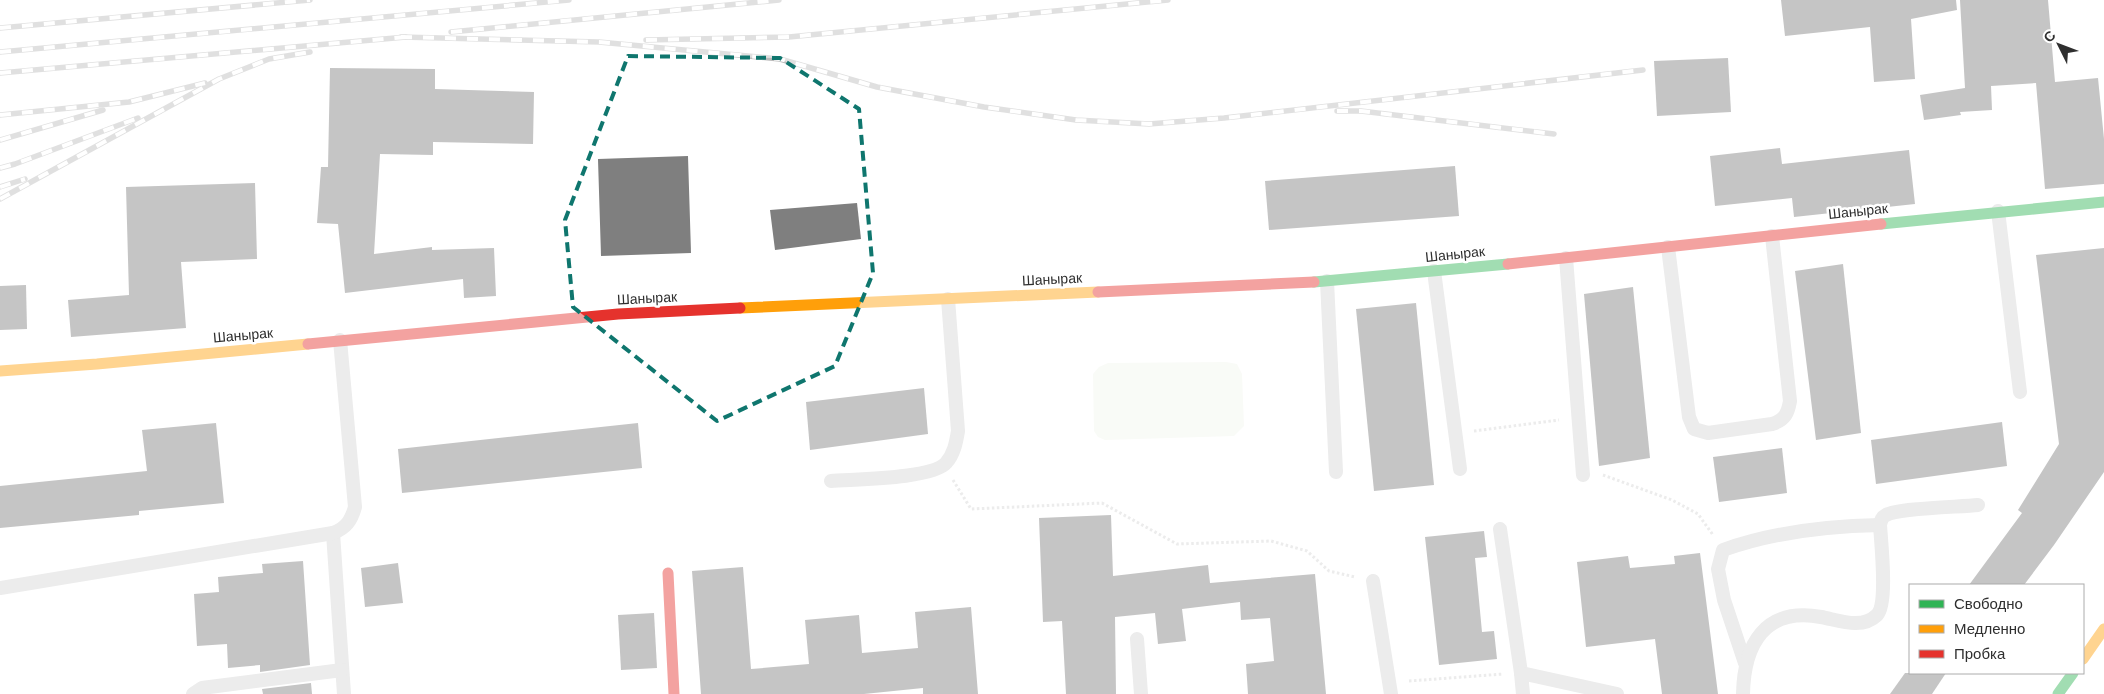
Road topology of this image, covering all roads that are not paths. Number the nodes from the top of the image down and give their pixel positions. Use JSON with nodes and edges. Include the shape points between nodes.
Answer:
{"nodes":[{"id":1,"x":2104,"y":202,"type":"edge"},
{"id":2,"x":1998,"y":211,"type":"junction"},
{"id":3,"x":1772,"y":236,"type":"junction"},
{"id":4,"x":1668,"y":247,"type":"junction"},
{"id":5,"x":1566,"y":258,"type":"junction"},
{"id":6,"x":1434,"y":271,"type":"junction"},
{"id":7,"x":1327,"y":281,"type":"junction"},
{"id":8,"x":948,"y":299,"type":"junction"},
{"id":9,"x":340,"y":340,"type":"junction"},
{"id":10,"x":0,"y":371,"type":"edge"},
{"id":11,"x":2020,"y":392,"type":"dead end"},
{"id":12,"x":1460,"y":469,"type":"dead end"},
{"id":13,"x":1582,"y":469,"type":"road end"},
{"id":14,"x":1336,"y":472,"type":"dead end"},
{"id":15,"x":831,"y":481,"type":"dead end"},
{"id":16,"x":1978,"y":505,"type":"dead end"},
{"id":17,"x":1880,"y":525,"type":"junction"},
{"id":18,"x":1500,"y":529,"type":"dead end"},
{"id":19,"x":333,"y":533,"type":"junction"},
{"id":20,"x":668,"y":573,"type":"dead end"},
{"id":21,"x":1372,"y":581,"type":"road end"},
{"id":22,"x":0,"y":588,"type":"edge"},
{"id":23,"x":2104,"y":629,"type":"edge"},
{"id":24,"x":1137,"y":640,"type":"dead end"},
{"id":25,"x":2084,"y":658,"type":"edge"},
{"id":26,"x":1746,"y":662,"type":"junction"},
{"id":27,"x":342,"y":670,"type":"junction"},
{"id":28,"x":1521,"y":673,"type":"junction"},
{"id":29,"x":2072,"y":674,"type":"edge"},
{"id":30,"x":1390,"y":688,"type":"edge"},
{"id":31,"x":193,"y":694,"type":"edge"},
{"id":32,"x":344,"y":694,"type":"edge"},
{"id":33,"x":674,"y":694,"type":"edge"},
{"id":34,"x":1141,"y":694,"type":"edge"},
{"id":35,"x":1523,"y":694,"type":"edge"},
{"id":36,"x":1617,"y":694,"type":"edge"},
{"id":37,"x":1743,"y":694,"type":"edge"},
{"id":38,"x":2058,"y":694,"type":"edge"}],
"edges":[{"from":1,"to":2,"type":"street","name":"Шанырак"},
{"from":2,"to":3,"type":"street","name":"Шанырак"},
{"from":2,"to":11,"type":"lane"},
{"from":3,"to":4,"type":"street","name":"Шанырак"},
{"from":3,"to":4,"type":"lane","via":[[1790,401],[1786,416],[1772,424],[1708,433],[1694,429],[1689,417]]},
{"from":4,"to":5,"type":"street","name":"Шанырак"},
{"from":5,"to":6,"type":"street","name":"Шанырак"},
{"from":5,"to":13,"type":"lane"},
{"from":6,"to":7,"type":"street","name":"Шанырак"},
{"from":6,"to":12,"type":"lane"},
{"from":7,"to":8,"type":"street","name":"Шанырак"},
{"from":7,"to":14,"type":"lane"},
{"from":8,"to":9,"type":"street","name":"Шанырак","via":[[618,314]]},
{"from":8,"to":15,"type":"lane","via":[[958,431],[955,450],[945,465],[931,472]]},
{"from":9,"to":10,"type":"street","name":"Шанырак"},
{"from":9,"to":19,"type":"lane","via":[[355,507],[348,524]]},
{"from":16,"to":17,"type":"lane","via":[[1902,511],[1886,515]]},
{"from":17,"to":26,"type":"lane","via":[[1883,591],[1877,615],[1869,620],[1848,623],[1821,617],[1785,617],[1758,636]]},
{"from":17,"to":26,"type":"lane","via":[[1841,526],[1747,542],[1723,550],[1718,569],[1724,600]]},
{"from":18,"to":28,"type":"lane"},
{"from":19,"to":22,"type":"lane"},
{"from":19,"to":27,"type":"lane"},
{"from":20,"to":33,"type":"street"},
{"from":21,"to":30,"type":"lane"},
{"from":23,"to":25,"type":"street"},
{"from":24,"to":34,"type":"lane"},
{"from":26,"to":37,"type":"lane"},
{"from":27,"to":31,"type":"lane","via":[[202,688]]},
{"from":27,"to":32,"type":"lane"},
{"from":28,"to":35,"type":"lane"},
{"from":28,"to":36,"type":"lane"},
{"from":29,"to":38,"type":"street"}]}
